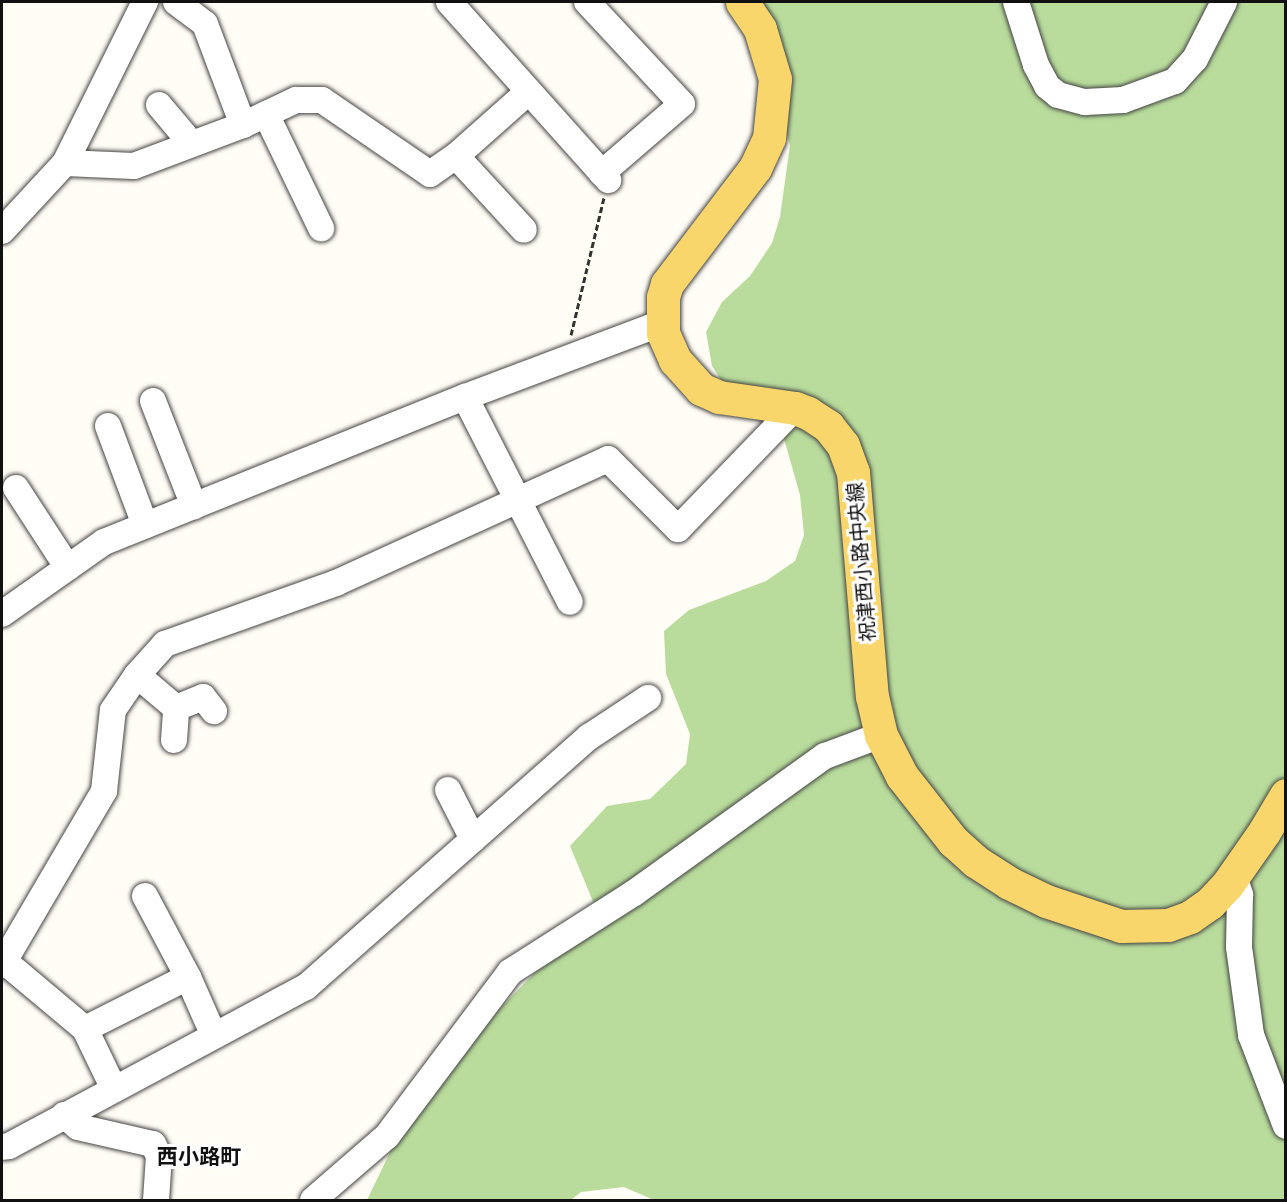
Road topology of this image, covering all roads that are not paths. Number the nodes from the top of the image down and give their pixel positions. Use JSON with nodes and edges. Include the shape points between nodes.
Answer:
{"nodes":[{"id":1,"x":145,"y":2,"type":"edge"},
{"id":2,"x":176,"y":2,"type":"edge"},
{"id":3,"x":449,"y":2,"type":"edge"},
{"id":4,"x":588,"y":2,"type":"edge"},
{"id":5,"x":742,"y":2,"type":"edge"},
{"id":6,"x":1016,"y":2,"type":"edge"},
{"id":7,"x":1224,"y":2,"type":"edge"},
{"id":8,"x":528,"y":92,"type":"junction"},
{"id":9,"x":159,"y":105,"type":"dead end"},
{"id":10,"x":254,"y":120,"type":"junction"},
{"id":11,"x":186,"y":146,"type":"junction"},
{"id":12,"x":456,"y":156,"type":"junction"},
{"id":13,"x":65,"y":163,"type":"junction"},
{"id":14,"x":321,"y":228,"type":"dead end"},
{"id":15,"x":524,"y":230,"type":"dead end"},
{"id":16,"x":2,"y":231,"type":"edge"},
{"id":17,"x":662,"y":323,"type":"junction"},
{"id":18,"x":465,"y":397,"type":"junction"},
{"id":19,"x":153,"y":400,"type":"dead end"},
{"id":20,"x":795,"y":408,"type":"junction"},
{"id":21,"x":108,"y":426,"type":"dead end"},
{"id":22,"x":16,"y":488,"type":"dead end"},
{"id":23,"x":518,"y":501,"type":"junction"},
{"id":24,"x":194,"y":506,"type":"junction"},
{"id":25,"x":145,"y":525,"type":"junction"},
{"id":26,"x":68,"y":567,"type":"junction"},
{"id":27,"x":570,"y":602,"type":"dead end"},
{"id":28,"x":2,"y":614,"type":"edge"},
{"id":29,"x":136,"y":675,"type":"junction"},
{"id":30,"x":648,"y":698,"type":"dead end"},
{"id":31,"x":176,"y":708,"type":"junction"},
{"id":32,"x":214,"y":711,"type":"dead end"},
{"id":33,"x":881,"y":735,"type":"junction"},
{"id":34,"x":174,"y":740,"type":"dead end"},
{"id":35,"x":448,"y":790,"type":"dead end"},
{"id":36,"x":1286,"y":795,"type":"edge"},
{"id":37,"x":473,"y":839,"type":"junction"},
{"id":38,"x":1234,"y":876,"type":"junction"},
{"id":39,"x":145,"y":896,"type":"dead end"},
{"id":40,"x":3,"y":963,"type":"edge"},
{"id":41,"x":188,"y":977,"type":"junction"},
{"id":42,"x":85,"y":1029,"type":"junction"},
{"id":43,"x":214,"y":1036,"type":"junction"},
{"id":44,"x":114,"y":1089,"type":"junction"},
{"id":45,"x":64,"y":1115,"type":"junction"},
{"id":46,"x":1286,"y":1126,"type":"edge"},
{"id":47,"x":2,"y":1147,"type":"edge"},
{"id":48,"x":156,"y":1200,"type":"edge"},
{"id":49,"x":313,"y":1200,"type":"edge"}],
"edges":[{"from":1,"to":13,"type":"street"},
{"from":2,"to":10,"type":"street","via":[[205,24]]},
{"from":3,"to":8,"type":"street"},
{"from":4,"to":8,"type":"street","via":[[682,104],[605,177]]},
{"from":5,"to":17,"type":"main road","name":"祝津西小路中央線","via":[[760,29],[776,79],[769,138],[755,168],[667,284]]},
{"from":6,"to":7,"type":"street","via":[[1036,65],[1047,86],[1058,95],[1085,102],[1123,100],[1175,81],[1195,59]]},
{"from":8,"to":12,"type":"street"},
{"from":9,"to":11,"type":"street","via":[[184,135]]},
{"from":10,"to":11,"type":"street"},
{"from":10,"to":12,"type":"street","via":[[296,100],[322,100],[430,174]]},
{"from":10,"to":14,"type":"street"},
{"from":11,"to":13,"type":"street","via":[[134,166]]},
{"from":12,"to":15,"type":"street"},
{"from":13,"to":16,"type":"street"},
{"from":17,"to":18,"type":"street"},
{"from":17,"to":20,"type":"main road","name":"祝津西小路中央線","via":[[665,344],[700,389],[719,397]]},
{"from":18,"to":23,"type":"street"},
{"from":18,"to":24,"type":"street"},
{"from":19,"to":24,"type":"street"},
{"from":20,"to":23,"type":"street","via":[[678,529],[608,459]]},
{"from":20,"to":33,"type":"main road","name":"祝津西小路中央線","via":[[828,426],[843,445],[853,472],[872,696]]},
{"from":21,"to":25,"type":"street"},
{"from":22,"to":26,"type":"street"},
{"from":23,"to":27,"type":"street"},
{"from":23,"to":29,"type":"street","via":[[336,583],[165,644]]},
{"from":24,"to":25,"type":"street"},
{"from":25,"to":26,"type":"street","via":[[104,542]]},
{"from":26,"to":28,"type":"street"},
{"from":29,"to":31,"type":"street"},
{"from":29,"to":40,"type":"street","via":[[113,711],[104,791]]},
{"from":30,"to":37,"type":"street","via":[[589,737]]},
{"from":31,"to":32,"type":"street","via":[[203,697]]},
{"from":31,"to":34,"type":"street"},
{"from":33,"to":38,"type":"main road","name":"祝津西小路中央線","via":[[902,776],[953,842],[1009,884],[1047,902],[1121,926],[1168,925],[1190,917],[1210,903]]},
{"from":33,"to":49,"type":"street","via":[[825,756],[634,893],[510,972],[387,1136]]},
{"from":35,"to":37,"type":"street"},
{"from":36,"to":38,"type":"main road","name":"祝津西小路中央線"},
{"from":37,"to":43,"type":"street","via":[[306,987]]},
{"from":38,"to":46,"type":"street","via":[[1240,895],[1239,947],[1251,1035]]},
{"from":39,"to":41,"type":"street"},
{"from":40,"to":42,"type":"street"},
{"from":41,"to":42,"type":"street"},
{"from":41,"to":43,"type":"street"},
{"from":42,"to":44,"type":"street"},
{"from":43,"to":44,"type":"street"},
{"from":44,"to":45,"type":"street"},
{"from":45,"to":47,"type":"street"},
{"from":45,"to":48,"type":"street","via":[[78,1127],[153,1144],[159,1156]]}]}
